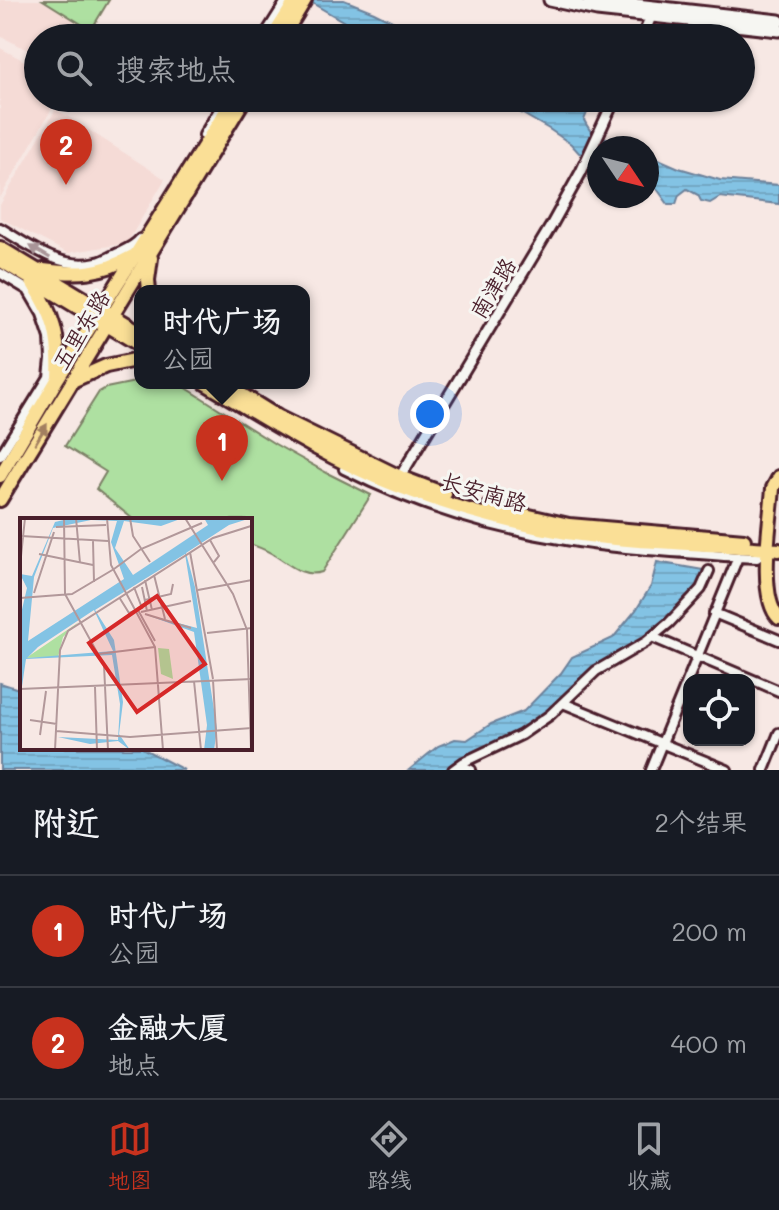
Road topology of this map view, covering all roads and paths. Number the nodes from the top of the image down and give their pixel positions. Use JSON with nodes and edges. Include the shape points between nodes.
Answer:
{"nodes":[{"id":1,"x":550,"y":0,"type":"edge"},
{"id":2,"x":296,"y":2,"type":"edge"},
{"id":3,"x":596,"y":4,"type":"edge"},
{"id":4,"x":646,"y":12,"type":"junction"},
{"id":5,"x":779,"y":21,"type":"edge"},
{"id":6,"x":276,"y":24,"type":"edge"},
{"id":7,"x":281,"y":24,"type":"edge"},
{"id":8,"x":287,"y":24,"type":"edge"},
{"id":9,"x":644,"y":24,"type":"edge"},
{"id":10,"x":735,"y":24,"type":"edge"},
{"id":11,"x":755,"y":27,"type":"edge"},
{"id":12,"x":779,"y":30,"type":"edge"},
{"id":13,"x":217,"y":112,"type":"edge"},
{"id":14,"x":225,"y":112,"type":"edge"},
{"id":15,"x":237,"y":112,"type":"edge"},
{"id":16,"x":609,"y":112,"type":"edge"},
{"id":17,"x":0,"y":228,"type":"edge"},
{"id":18,"x":0,"y":248,"type":"edge"},
{"id":19,"x":152,"y":252,"type":"junction"},
{"id":20,"x":135,"y":254,"type":"junction"},
{"id":21,"x":0,"y":260,"type":"edge"},
{"id":22,"x":0,"y":273,"type":"edge"},
{"id":23,"x":32,"y":273,"type":"junction"},
{"id":24,"x":148,"y":285,"type":"edge"},
{"id":25,"x":104,"y":317,"type":"junction"},
{"id":26,"x":134,"y":330,"type":"edge"},
{"id":27,"x":134,"y":340,"type":"edge"},
{"id":28,"x":134,"y":360,"type":"edge"},
{"id":29,"x":58,"y":378,"type":"junction"},
{"id":30,"x":72,"y":381,"type":"junction"},
{"id":31,"x":205,"y":389,"type":"edge"},
{"id":32,"x":215,"y":389,"type":"edge"},
{"id":33,"x":233,"y":389,"type":"edge"},
{"id":34,"x":0,"y":456,"type":"edge"},
{"id":35,"x":0,"y":476,"type":"edge"},
{"id":36,"x":779,"y":477,"type":"edge"},
{"id":37,"x":397,"y":485,"type":"junction"},
{"id":38,"x":0,"y":500,"type":"edge"},
{"id":39,"x":774,"y":546,"type":"edge"},
{"id":40,"x":738,"y":557,"type":"junction"},
{"id":41,"x":709,"y":571,"type":"dead end"},
{"id":42,"x":714,"y":613,"type":"junction"},
{"id":43,"x":779,"y":618,"type":"edge"},
{"id":44,"x":652,"y":637,"type":"junction"},
{"id":45,"x":779,"y":640,"type":"edge"},
{"id":46,"x":697,"y":656,"type":"junction"},
{"id":47,"x":779,"y":691,"type":"edge"},
{"id":48,"x":563,"y":703,"type":"junction"},
{"id":49,"x":779,"y":733,"type":"edge"},
{"id":50,"x":662,"y":744,"type":"junction"},
{"id":51,"x":456,"y":768,"type":"edge"},
{"id":52,"x":471,"y":770,"type":"edge"},
{"id":53,"x":651,"y":770,"type":"edge"},
{"id":54,"x":727,"y":770,"type":"edge"},
{"id":55,"x":764,"y":770,"type":"edge"}],
"edges":[{"from":1,"to":3,"type":"main road"},
{"from":2,"to":6,"type":"street"},
{"from":2,"to":7,"type":"main road"},
{"from":2,"to":8,"type":"main road"},
{"from":3,"to":4,"type":"main road"},
{"from":4,"to":5,"type":"main road"},
{"from":4,"to":9,"type":"street"},
{"from":4,"to":10,"type":"main road"},
{"from":11,"to":12,"type":"main road"},
{"from":13,"to":17,"type":"street","one_way":true,"via":[[138,242],[126,249],[80,264],[52,259]]},
{"from":14,"to":20,"type":"main road","name":"五里东路"},
{"from":15,"to":19,"type":"main road","name":"五里东路"},
{"from":16,"to":37,"type":"street","name":"南津路","via":[[551,226]]},
{"from":18,"to":23,"type":"main road"},
{"from":19,"to":24,"type":"main road"},
{"from":19,"to":25,"type":"main road","name":"五里东路"},
{"from":20,"to":23,"type":"main road","via":[[110,268],[86,273]]},
{"from":20,"to":25,"type":"main road","name":"五里东路"},
{"from":21,"to":23,"type":"main road"},
{"from":22,"to":34,"type":"street","via":[[28,290],[42,314],[51,359],[49,377]]},
{"from":23,"to":25,"type":"main road"},
{"from":23,"to":29,"type":"main road","via":[[52,319]]},
{"from":25,"to":26,"type":"main road"},
{"from":25,"to":27,"type":"main road"},
{"from":25,"to":29,"type":"main road","name":"五里东路"},
{"from":25,"to":30,"type":"main road","name":"五里东路"},
{"from":28,"to":30,"type":"main road"},
{"from":29,"to":35,"type":"main road","name":"五里东路"},
{"from":38,"to":30,"type":"main road","name":"五里东路","one_way":true},
{"from":31,"to":37,"type":"street","via":[[324,459],[368,481]]},
{"from":32,"to":37,"type":"main road","name":"长安南路","via":[[287,432]]},
{"from":33,"to":37,"type":"main road","name":"长安南路"},
{"from":36,"to":39,"type":"main road","via":[[773,488]]},
{"from":37,"to":39,"type":"main road","name":"长安南路","via":[[569,525]]},
{"from":37,"to":40,"type":"street","via":[[470,518],[529,533],[615,547]]},
{"from":39,"to":40,"type":"street","via":[[757,558]]},
{"from":39,"to":43,"type":"main road","via":[[767,585]]},
{"from":40,"to":42,"type":"street"},
{"from":41,"to":44,"type":"street","via":[[701,589]]},
{"from":42,"to":45,"type":"street"},
{"from":42,"to":46,"type":"street"},
{"from":44,"to":46,"type":"street"},
{"from":44,"to":48,"type":"street","via":[[596,671]]},
{"from":46,"to":47,"type":"street"},
{"from":46,"to":50,"type":"street"},
{"from":48,"to":50,"type":"street"},
{"from":48,"to":51,"type":"street","via":[[521,735]]},
{"from":49,"to":55,"type":"street"},
{"from":50,"to":53,"type":"street"},
{"from":50,"to":54,"type":"street"},
{"from":51,"to":52,"type":"street"}]}
